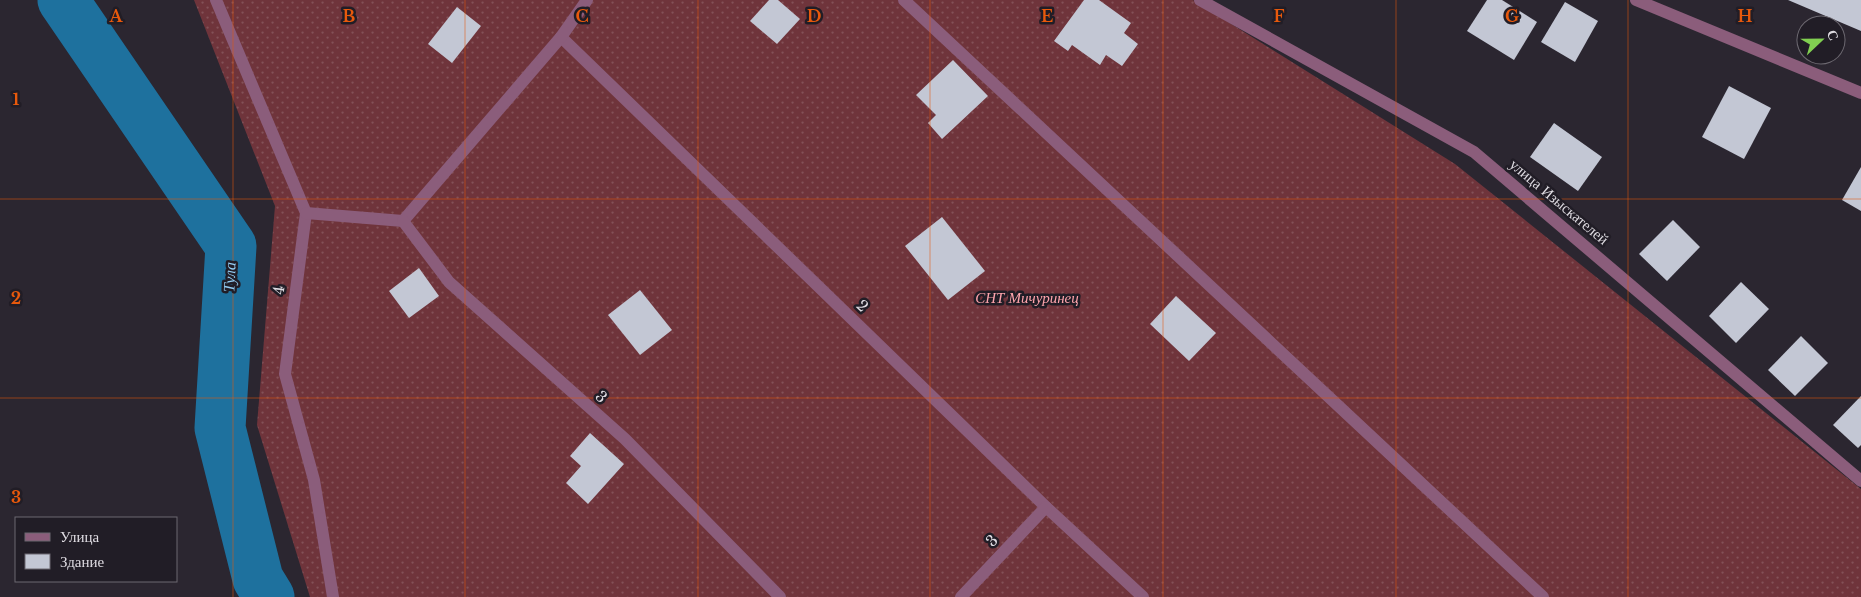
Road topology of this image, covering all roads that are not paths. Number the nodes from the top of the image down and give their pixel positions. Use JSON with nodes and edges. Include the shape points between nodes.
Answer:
{"nodes":[{"id":1,"x":216,"y":0,"type":"edge"},
{"id":2,"x":587,"y":0,"type":"edge"},
{"id":3,"x":904,"y":0,"type":"edge"},
{"id":4,"x":1200,"y":0,"type":"edge"},
{"id":5,"x":1636,"y":0,"type":"edge"},
{"id":6,"x":561,"y":37,"type":"junction"},
{"id":7,"x":1861,"y":93,"type":"edge"},
{"id":8,"x":306,"y":212,"type":"junction"},
{"id":9,"x":403,"y":221,"type":"junction"},
{"id":10,"x":1861,"y":481,"type":"edge"},
{"id":11,"x":1046,"y":508,"type":"junction"},
{"id":12,"x":334,"y":597,"type":"edge"},
{"id":13,"x":780,"y":597,"type":"edge"},
{"id":14,"x":961,"y":597,"type":"edge"},
{"id":15,"x":1142,"y":597,"type":"edge"},
{"id":16,"x":1543,"y":597,"type":"edge"}],
"edges":[{"from":1,"to":8,"type":"street"},
{"from":2,"to":6,"type":"street"},
{"from":3,"to":16,"type":"street"},
{"from":4,"to":10,"type":"street","name":"улица Изыскателей","via":[[1474,152]]},
{"from":5,"to":7,"type":"street"},
{"from":6,"to":9,"type":"street"},
{"from":6,"to":11,"type":"street","name":"2"},
{"from":8,"to":9,"type":"street"},
{"from":8,"to":12,"type":"street","name":"4","via":[[285,374],[314,480]]},
{"from":9,"to":13,"type":"street","name":"3","via":[[449,282],[625,440]]},
{"from":11,"to":14,"type":"street","name":"3"},
{"from":11,"to":15,"type":"street","name":"2"}]}
